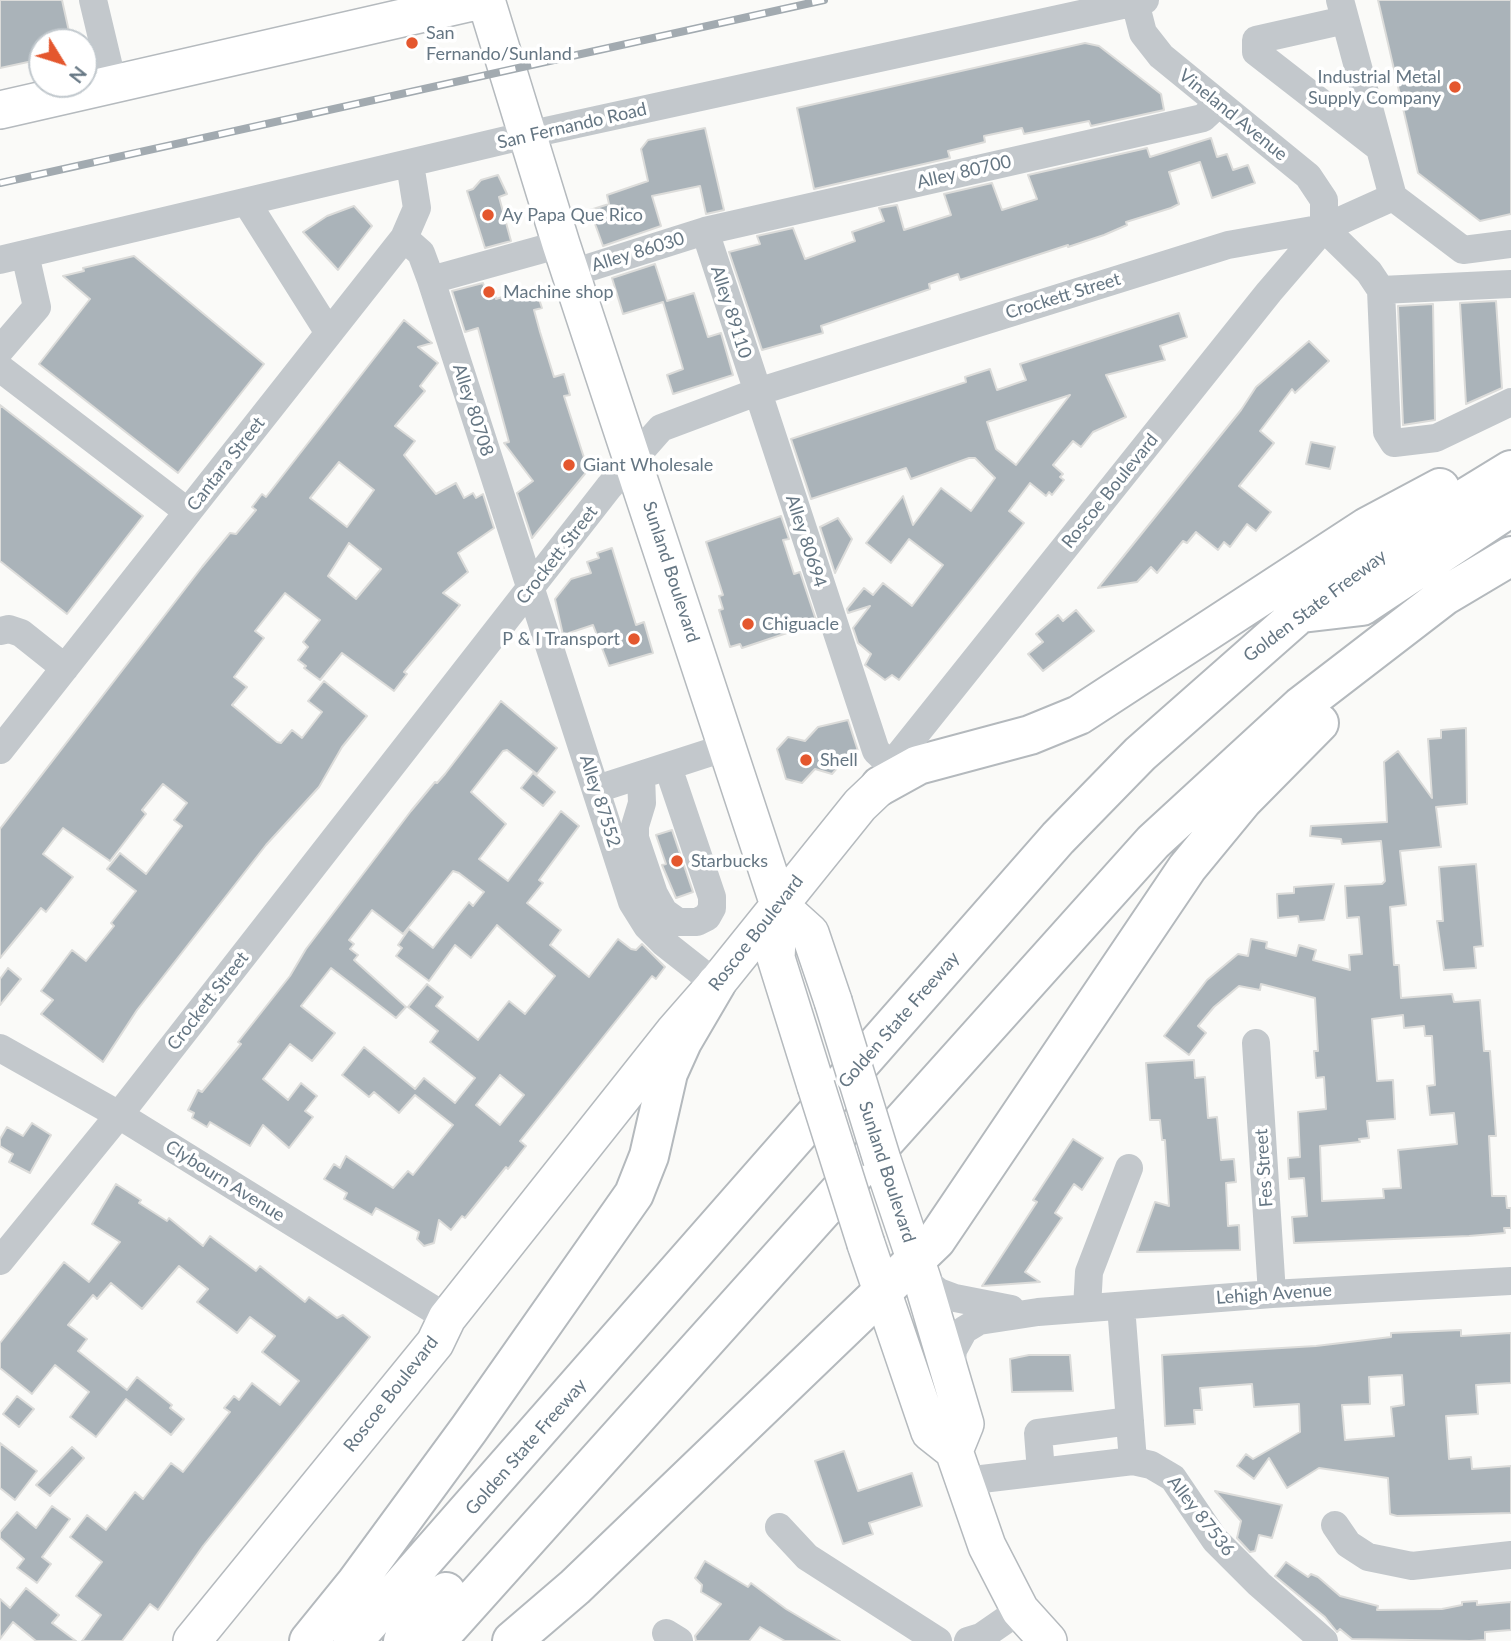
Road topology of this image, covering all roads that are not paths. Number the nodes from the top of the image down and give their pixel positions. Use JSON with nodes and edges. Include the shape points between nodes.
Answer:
{"nodes":[{"id":1,"x":93,"y":0,"type":"edge"},
{"id":2,"x":483,"y":0,"type":"edge"},
{"id":3,"x":1140,"y":1,"type":"edge"},
{"id":4,"x":1343,"y":10,"type":"edge"},
{"id":5,"x":113,"y":84,"type":"junction"},
{"id":6,"x":1218,"y":104,"type":"junction"},
{"id":7,"x":0,"y":110,"type":"edge"},
{"id":8,"x":527,"y":135,"type":"junction"},
{"id":9,"x":1377,"y":146,"type":"junction"},
{"id":10,"x":410,"y":164,"type":"junction"},
{"id":11,"x":1393,"y":197,"type":"junction"},
{"id":12,"x":247,"y":203,"type":"junction"},
{"id":13,"x":1324,"y":228,"type":"junction"},
{"id":14,"x":705,"y":231,"type":"junction"},
{"id":15,"x":404,"y":238,"type":"junction"},
{"id":16,"x":1511,"y":244,"type":"edge"},
{"id":17,"x":13,"y":257,"type":"edge"},
{"id":18,"x":566,"y":258,"type":"junction"},
{"id":19,"x":431,"y":280,"type":"junction"},
{"id":20,"x":1511,"y":284,"type":"edge"},
{"id":21,"x":1381,"y":290,"type":"junction"},
{"id":22,"x":329,"y":333,"type":"junction"},
{"id":23,"x":0,"y":350,"type":"edge"},
{"id":24,"x":0,"y":368,"type":"edge"},
{"id":25,"x":757,"y":392,"type":"junction"},
{"id":26,"x":1511,"y":402,"type":"edge"},
{"id":27,"x":634,"y":457,"type":"junction"},
{"id":28,"x":1511,"y":461,"type":"edge"},
{"id":29,"x":1511,"y":470,"type":"edge"},
{"id":30,"x":1511,"y":507,"type":"edge"},
{"id":31,"x":188,"y":512,"type":"junction"},
{"id":32,"x":1511,"y":526,"type":"edge"},
{"id":33,"x":1511,"y":556,"type":"edge"},
{"id":34,"x":530,"y":588,"type":"junction"},
{"id":35,"x":1455,"y":590,"type":"junction"},
{"id":36,"x":1300,"y":613,"type":"junction"},
{"id":37,"x":0,"y":631,"type":"edge"},
{"id":38,"x":65,"y":668,"type":"junction"},
{"id":39,"x":727,"y":747,"type":"junction"},
{"id":40,"x":0,"y":750,"type":"edge"},
{"id":41,"x":668,"y":767,"type":"junction"},
{"id":42,"x":641,"y":775,"type":"junction"},
{"id":43,"x":886,"y":776,"type":"junction"},
{"id":44,"x":597,"y":789,"type":"junction"},
{"id":45,"x":779,"y":905,"type":"junction"},
{"id":46,"x":716,"y":984,"type":"junction"},
{"id":47,"x":1256,"y":1043,"type":"dead end"},
{"id":48,"x":0,"y":1048,"type":"edge"},
{"id":49,"x":119,"y":1115,"type":"junction"},
{"id":50,"x":1129,"y":1168,"type":"dead end"},
{"id":51,"x":0,"y":1261,"type":"edge"},
{"id":52,"x":919,"y":1269,"type":"junction"},
{"id":53,"x":1511,"y":1281,"type":"edge"},
{"id":54,"x":882,"y":1294,"type":"junction"},
{"id":55,"x":1272,"y":1294,"type":"junction"},
{"id":56,"x":1121,"y":1306,"type":"junction"},
{"id":57,"x":1087,"y":1308,"type":"junction"},
{"id":58,"x":1038,"y":1312,"type":"junction"},
{"id":59,"x":447,"y":1318,"type":"junction"},
{"id":60,"x":724,"y":1320,"type":"junction"},
{"id":61,"x":951,"y":1371,"type":"junction"},
{"id":62,"x":1130,"y":1421,"type":"junction"},
{"id":63,"x":518,"y":1456,"type":"junction"},
{"id":64,"x":1133,"y":1461,"type":"junction"},
{"id":65,"x":960,"y":1466,"type":"junction"},
{"id":66,"x":1041,"y":1472,"type":"junction"},
{"id":67,"x":1335,"y":1525,"type":"dead end"},
{"id":68,"x":779,"y":1527,"type":"dead end"},
{"id":69,"x":1511,"y":1555,"type":"edge"},
{"id":70,"x":1020,"y":1610,"type":"junction"},
{"id":71,"x":923,"y":1637,"type":"edge"},
{"id":72,"x":192,"y":1641,"type":"edge"},
{"id":73,"x":309,"y":1641,"type":"edge"},
{"id":74,"x":353,"y":1641,"type":"edge"},
{"id":75,"x":381,"y":1641,"type":"edge"},
{"id":76,"x":402,"y":1641,"type":"edge"},
{"id":77,"x":436,"y":1641,"type":"edge"},
{"id":78,"x":512,"y":1641,"type":"edge"},
{"id":79,"x":948,"y":1641,"type":"edge"},
{"id":80,"x":968,"y":1641,"type":"edge"},
{"id":81,"x":1048,"y":1641,"type":"edge"},
{"id":82,"x":1324,"y":1641,"type":"edge"}],
"edges":[{"from":1,"to":5,"type":"street"},
{"from":2,"to":5,"type":"main road"},
{"from":2,"to":8,"type":"main road","name":"Sunland Boulevard"},
{"from":3,"to":6,"type":"street","name":"Vineland Avenue","via":[[1143,33]]},
{"from":3,"to":8,"type":"street","name":"San Fernando Road"},
{"from":4,"to":9,"type":"street"},
{"from":4,"to":9,"type":"street","via":[[1256,40],[1256,52]]},
{"from":5,"to":7,"type":"main road"},
{"from":6,"to":13,"type":"street","name":"Vineland Avenue","via":[[1308,176],[1324,200]]},
{"from":6,"to":14,"type":"street","name":"Alley 80700","via":[[1203,118]]},
{"from":8,"to":10,"type":"street","name":"San Fernando Road"},
{"from":8,"to":18,"type":"main road","name":"Sunland Boulevard"},
{"from":9,"to":11,"type":"street"},
{"from":10,"to":12,"type":"street","name":"San Fernando Road"},
{"from":10,"to":15,"type":"street","name":"Cantara Street","via":[[417,208]]},
{"from":11,"to":13,"type":"street"},
{"from":11,"to":16,"type":"street","via":[[1463,250]]},
{"from":12,"to":17,"type":"street","name":"San Fernando Road"},
{"from":12,"to":22,"type":"street"},
{"from":13,"to":21,"type":"street"},
{"from":13,"to":25,"type":"street","name":"Crockett Street","via":[[1227,245]]},
{"from":13,"to":43,"type":"street","name":"Roscoe Boulevard"},
{"from":14,"to":18,"type":"street","name":"Alley 86030"},
{"from":14,"to":25,"type":"street","name":"Alley 89110"},
{"from":15,"to":19,"type":"street","name":"Alley 80708","via":[[421,253]]},
{"from":15,"to":22,"type":"street","name":"Cantara Street"},
{"from":17,"to":23,"type":"street","via":[[37,307]]},
{"from":18,"to":19,"type":"street","name":"Alley 86030"},
{"from":18,"to":27,"type":"main road","name":"Sunland Boulevard"},
{"from":19,"to":34,"type":"street","name":"Alley 80708"},
{"from":20,"to":21,"type":"street"},
{"from":21,"to":26,"type":"street","via":[[1387,432],[1394,443],[1436,438]]},
{"from":22,"to":31,"type":"street","name":"Cantara Street"},
{"from":24,"to":31,"type":"street"},
{"from":25,"to":27,"type":"street","name":"Crockett Street","via":[[661,428]]},
{"from":25,"to":43,"type":"street","name":"Alley 80694"},
{"from":27,"to":34,"type":"street","name":"Crockett Street"},
{"from":27,"to":39,"type":"main road","name":"Sunland Boulevard"},
{"from":28,"to":43,"type":"highway","via":[[1437,489],[1367,527],[1079,715],[1030,735]]},
{"from":29,"to":36,"type":"highway","name":"Golden State Freeway","via":[[1444,511]]},
{"from":30,"to":36,"type":"highway","via":[[1362,606]]},
{"from":31,"to":38,"type":"street","name":"Cantara Street"},
{"from":32,"to":35,"type":"highway","via":[[1501,531]]},
{"from":33,"to":35,"type":"highway"},
{"from":34,"to":44,"type":"street","name":"Alley 87552"},
{"from":34,"to":49,"type":"street","name":"Crockett Street"},
{"from":35,"to":52,"type":"highway","via":[[1242,800],[1187,868]]},
{"from":35,"to":60,"type":"highway","via":[[1301,706],[1153,842]]},
{"from":36,"to":63,"type":"highway","name":"Golden State Freeway","via":[[1140,754],[1058,838]]},
{"from":37,"to":38,"type":"street","via":[[21,632]]},
{"from":38,"to":40,"type":"street","name":"Cantara Street"},
{"from":39,"to":41,"type":"street"},
{"from":39,"to":45,"type":"main road","name":"Sunland Boulevard"},
{"from":41,"to":42,"type":"street"},
{"from":41,"to":42,"type":"street","via":[[712,897],[707,917],[697,922],[678,922],[664,912],[654,894],[635,838],[642,803]]},
{"from":42,"to":44,"type":"street"},
{"from":43,"to":45,"type":"main road","name":"Roscoe Boulevard"},
{"from":44,"to":46,"type":"street","name":"Alley 87552","via":[[636,908],[664,943]]},
{"from":45,"to":46,"type":"main road","name":"Roscoe Boulevard"},
{"from":45,"to":52,"type":"main road","name":"Sunland Boulevard","bridge":true,"via":[[810,933]]},
{"from":45,"to":54,"type":"main road","name":"Sunland Boulevard","bridge":true,"via":[[776,958]]},
{"from":46,"to":59,"type":"main road","name":"Roscoe Boulevard"},
{"from":46,"to":73,"type":"highway","via":[[668,1073],[649,1156],[634,1194],[468,1431]]},
{"from":47,"to":55,"type":"street","name":"Fes Street"},
{"from":48,"to":49,"type":"street","name":"Clybourn Avenue"},
{"from":49,"to":51,"type":"street","name":"Crockett Street"},
{"from":49,"to":59,"type":"street","name":"Clybourn Avenue"},
{"from":50,"to":57,"type":"street","via":[[1089,1272]]},
{"from":52,"to":54,"type":"highway"},
{"from":52,"to":58,"type":"street","name":"Lehigh Avenue","via":[[939,1292],[955,1298]]},
{"from":52,"to":61,"type":"main road","name":"Sunland Boulevard"},
{"from":53,"to":55,"type":"street","name":"Lehigh Avenue"},
{"from":54,"to":65,"type":"main road","name":"Sunland Boulevard","via":[[930,1432]]},
{"from":54,"to":78,"type":"highway","via":[[575,1587]]},
{"from":55,"to":56,"type":"street","name":"Lehigh Avenue"},
{"from":56,"to":57,"type":"street","name":"Lehigh Avenue"},
{"from":56,"to":62,"type":"street"},
{"from":57,"to":58,"type":"street","name":"Lehigh Avenue"},
{"from":58,"to":61,"type":"street","name":"Lehigh Avenue","via":[[979,1321],[964,1331],[953,1350]]},
{"from":59,"to":72,"type":"main road","name":"Roscoe Boulevard","via":[[435,1343]]},
{"from":60,"to":76,"type":"highway","via":[[668,1343]]},
{"from":60,"to":77,"type":"highway"},
{"from":61,"to":65,"type":"main road","name":"Sunland Boulevard","via":[[965,1424]]},
{"from":62,"to":64,"type":"street"},
{"from":62,"to":66,"type":"street","via":[[1038,1433]]},
{"from":63,"to":74,"type":"highway","name":"Golden State Freeway"},
{"from":63,"to":75,"type":"highway","via":[[511,1496]]},
{"from":64,"to":66,"type":"street","name":"Alley 87536"},
{"from":64,"to":82,"type":"street","name":"Alley 87536","via":[[1173,1478],[1215,1540]]},
{"from":65,"to":66,"type":"street","name":"Alley 87536"},
{"from":65,"to":70,"type":"main road","name":"Sunland Boulevard","via":[[988,1546]]},
{"from":67,"to":69,"type":"street","via":[[1348,1544],[1368,1557],[1412,1566]]},
{"from":68,"to":71,"type":"street","via":[[807,1557]]},
{"from":70,"to":80,"type":"street"},
{"from":70,"to":81,"type":"main road","name":"Sunland Boulevard"},
{"from":71,"to":79,"type":"street"}]}
